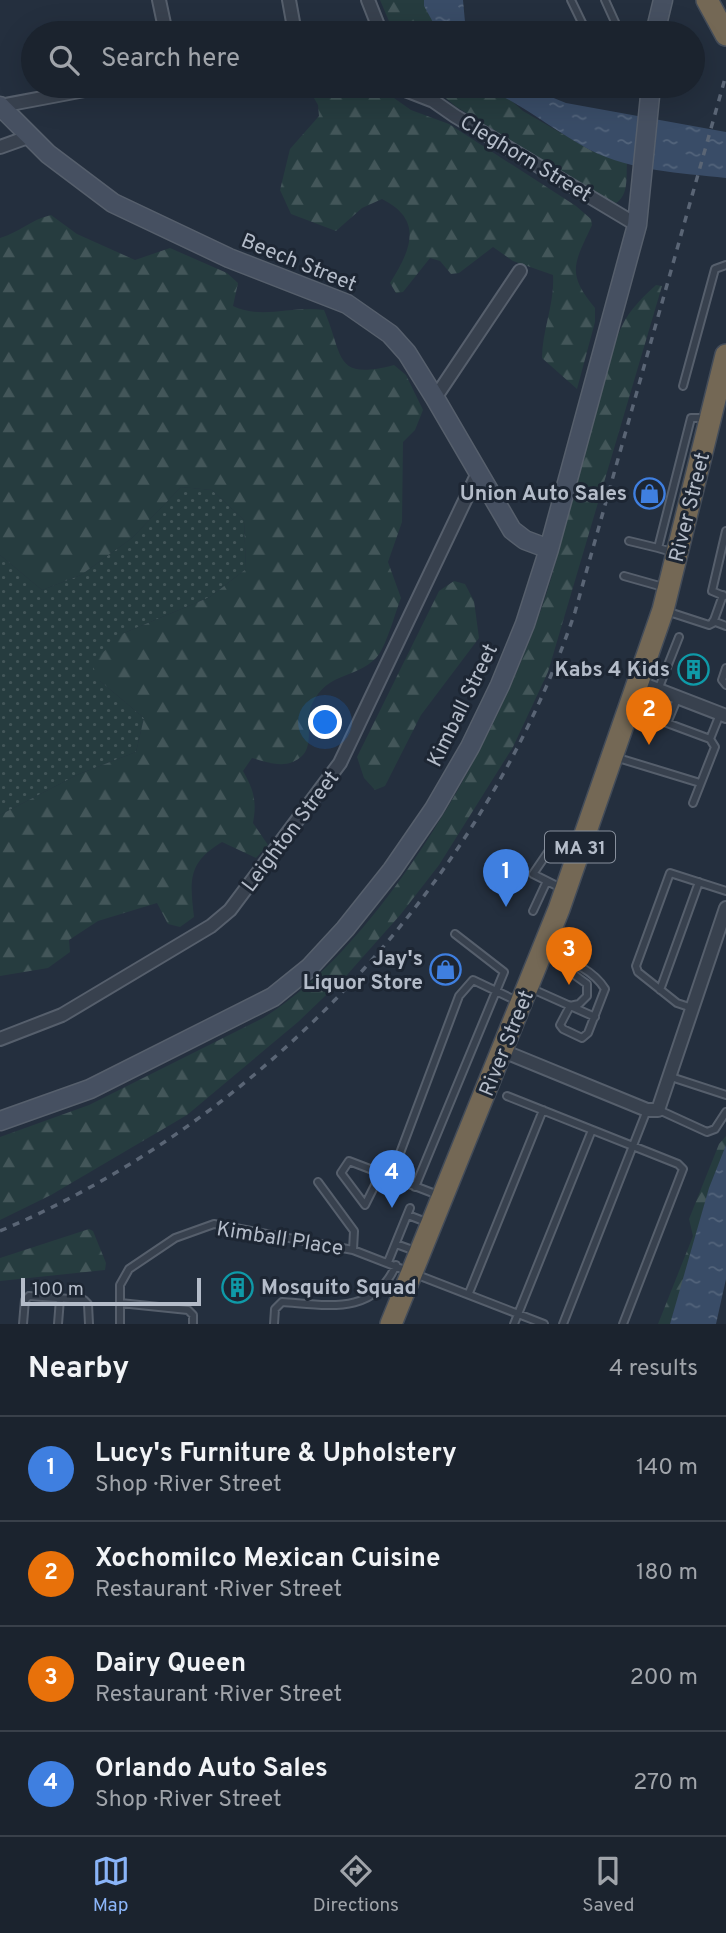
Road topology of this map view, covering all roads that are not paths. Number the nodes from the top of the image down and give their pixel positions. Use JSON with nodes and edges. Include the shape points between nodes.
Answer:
{"nodes":[{"id":1,"x":159,"y":0,"type":"edge"},
{"id":2,"x":289,"y":0,"type":"edge"},
{"id":3,"x":368,"y":0,"type":"edge"},
{"id":4,"x":571,"y":0,"type":"edge"},
{"id":5,"x":605,"y":0,"type":"edge"},
{"id":6,"x":650,"y":0,"type":"edge"},
{"id":7,"x":663,"y":0,"type":"edge"},
{"id":8,"x":707,"y":0,"type":"edge"},
{"id":9,"x":163,"y":21,"type":"edge"},
{"id":10,"x":293,"y":21,"type":"edge"},
{"id":11,"x":376,"y":21,"type":"edge"},
{"id":12,"x":581,"y":21,"type":"edge"},
{"id":13,"x":615,"y":21,"type":"edge"},
{"id":14,"x":653,"y":21,"type":"edge"},
{"id":15,"x":658,"y":21,"type":"edge"},
{"id":16,"x":726,"y":35,"type":"edge"},
{"id":17,"x":42,"y":98,"type":"edge"},
{"id":18,"x":427,"y":98,"type":"edge"},
{"id":19,"x":650,"y":98,"type":"edge"},
{"id":20,"x":432,"y":100,"type":"joint"},
{"id":21,"x":0,"y":106,"type":"edge"},
{"id":22,"x":28,"y":137,"type":"junction"},
{"id":23,"x":0,"y":147,"type":"edge"},
{"id":24,"x":637,"y":225,"type":"junction"},
{"id":25,"x":726,"y":265,"type":"edge"},
{"id":26,"x":520,"y":271,"type":"dead end"},
{"id":27,"x":726,"y":355,"type":"edge"},
{"id":28,"x":683,"y":386,"type":"dead end"},
{"id":29,"x":435,"y":398,"type":"junction"},
{"id":30,"x":478,"y":473,"type":"junction"},
{"id":31,"x":726,"y":531,"type":"edge"},
{"id":32,"x":629,"y":541,"type":"dead end"},
{"id":33,"x":549,"y":549,"type":"junction"},
{"id":34,"x":668,"y":551,"type":"junction"},
{"id":35,"x":624,"y":576,"type":"dead end"},
{"id":36,"x":668,"y":588,"type":"junction"},
{"id":37,"x":724,"y":596,"type":"edge"},
{"id":38,"x":663,"y":610,"type":"junction"},
{"id":39,"x":713,"y":621,"type":"junction"},
{"id":40,"x":726,"y":626,"type":"edge"},
{"id":41,"x":679,"y":637,"type":"dead end"},
{"id":42,"x":726,"y":668,"type":"edge"},
{"id":43,"x":638,"y":682,"type":"junction"},
{"id":44,"x":726,"y":685,"type":"edge"},
{"id":45,"x":658,"y":690,"type":"junction"},
{"id":46,"x":678,"y":697,"type":"junction"},
{"id":47,"x":628,"y":708,"type":"junction"},
{"id":48,"x":723,"y":715,"type":"edge"},
{"id":49,"x":667,"y":723,"type":"junction"},
{"id":50,"x":709,"y":739,"type":"junction"},
{"id":51,"x":612,"y":756,"type":"junction"},
{"id":52,"x":700,"y":783,"type":"junction"},
{"id":53,"x":692,"y":803,"type":"dead end"},
{"id":54,"x":548,"y":852,"type":"dead end"},
{"id":55,"x":699,"y":881,"type":"junction"},
{"id":56,"x":556,"y":887,"type":"junction"},
{"id":57,"x":726,"y":891,"type":"edge"},
{"id":58,"x":726,"y":908,"type":"edge"},
{"id":59,"x":533,"y":911,"type":"dead end"},
{"id":60,"x":455,"y":934,"type":"dead end"},
{"id":61,"x":549,"y":952,"type":"junction"},
{"id":62,"x":495,"y":990,"type":"junction"},
{"id":63,"x":660,"y":990,"type":"junction"},
{"id":64,"x":525,"y":995,"type":"junction"},
{"id":65,"x":570,"y":1006,"type":"junction"},
{"id":66,"x":692,"y":1008,"type":"junction"},
{"id":67,"x":595,"y":1017,"type":"junction"},
{"id":68,"x":0,"y":1039,"type":"edge"},
{"id":69,"x":503,"y":1051,"type":"junction"},
{"id":70,"x":671,"y":1077,"type":"junction"},
{"id":71,"x":726,"y":1095,"type":"edge"},
{"id":72,"x":507,"y":1096,"type":"dead end"},
{"id":73,"x":543,"y":1110,"type":"junction"},
{"id":74,"x":653,"y":1110,"type":"junction"},
{"id":75,"x":726,"y":1112,"type":"edge"},
{"id":76,"x":0,"y":1121,"type":"edge"},
{"id":77,"x":592,"y":1130,"type":"junction"},
{"id":78,"x":634,"y":1146,"type":"junction"},
{"id":79,"x":380,"y":1173,"type":"junction"},
{"id":80,"x":391,"y":1177,"type":"junction"},
{"id":81,"x":318,"y":1182,"type":"dead end"},
{"id":82,"x":415,"y":1186,"type":"junction"},
{"id":83,"x":443,"y":1197,"type":"junction"},
{"id":84,"x":432,"y":1224,"type":"junction"},
{"id":85,"x":396,"y":1244,"type":"junction"},
{"id":86,"x":353,"y":1250,"type":"junction"},
{"id":87,"x":404,"y":1263,"type":"junction"},
{"id":88,"x":469,"y":1293,"type":"junction"},
{"id":89,"x":60,"y":1298,"type":"junction"},
{"id":90,"x":120,"y":1303,"type":"junction"},
{"id":91,"x":518,"y":1313,"type":"junction"},
{"id":92,"x":394,"y":1323,"type":"edge"},
{"id":93,"x":23,"y":1324,"type":"edge"},
{"id":94,"x":58,"y":1324,"type":"edge"},
{"id":95,"x":89,"y":1324,"type":"edge"},
{"id":96,"x":120,"y":1324,"type":"edge"},
{"id":97,"x":193,"y":1324,"type":"edge"},
{"id":98,"x":274,"y":1324,"type":"edge"},
{"id":99,"x":514,"y":1324,"type":"edge"},
{"id":100,"x":544,"y":1324,"type":"edge"},
{"id":101,"x":563,"y":1324,"type":"edge"},
{"id":102,"x":623,"y":1324,"type":"edge"}],
"edges":[{"from":1,"to":9,"type":"street"},
{"from":2,"to":10,"type":"street"},
{"from":3,"to":11,"type":"street"},
{"from":4,"to":12,"type":"lane"},
{"from":5,"to":13,"type":"lane"},
{"from":6,"to":14,"type":"main road"},
{"from":7,"to":15,"type":"main road"},
{"from":8,"to":16,"type":"highway"},
{"from":17,"to":21,"type":"street"},
{"from":18,"to":20,"type":"street"},
{"from":19,"to":24,"type":"main road","name":"Kimball Street"},
{"from":20,"to":24,"type":"street","name":"Cleghorn Street"},
{"from":21,"to":22,"type":"main road","name":"Beech Street"},
{"from":22,"to":23,"type":"street"},
{"from":22,"to":29,"type":"main road","name":"Beech Street","via":[[84,184],[126,210],[366,315],[401,346]]},
{"from":24,"to":33,"type":"main road","name":"Kimball Street"},
{"from":25,"to":28,"type":"lane","via":[[715,270]]},
{"from":26,"to":29,"type":"street"},
{"from":27,"to":34,"type":"highway","name":"River Street","number":"MA 31","via":[[710,419],[695,442]]},
{"from":29,"to":30,"type":"main road","name":"Beech Street"},
{"from":30,"to":33,"type":"main road","name":"Beech Street","via":[[514,534]]},
{"from":30,"to":68,"type":"street","name":"Leighton Street","via":[[340,763],[230,910],[62,1015]]},
{"from":31,"to":37,"type":"lane","via":[[712,591]]},
{"from":32,"to":34,"type":"lane"},
{"from":33,"to":76,"type":"main road","name":"Kimball Street","via":[[515,650],[457,771],[392,870],[319,958],[285,988],[243,1014],[77,1095]]},
{"from":34,"to":36,"type":"highway","name":"River Street","number":"MA 31"},
{"from":35,"to":36,"type":"lane"},
{"from":36,"to":38,"type":"highway","name":"River Street","number":"MA 31"},
{"from":37,"to":39,"type":"lane"},
{"from":38,"to":39,"type":"lane","via":[[707,625]]},
{"from":38,"to":43,"type":"highway","name":"River Street","number":"MA 31"},
{"from":39,"to":40,"type":"lane"},
{"from":41,"to":45,"type":"lane"},
{"from":42,"to":44,"type":"lane","via":[[722,680]]},
{"from":43,"to":45,"type":"street"},
{"from":43,"to":47,"type":"highway","name":"River Street","number":"MA 31"},
{"from":45,"to":46,"type":"street"},
{"from":46,"to":48,"type":"street"},
{"from":46,"to":49,"type":"lane"},
{"from":47,"to":49,"type":"lane"},
{"from":47,"to":51,"type":"highway","name":"River Street","number":"MA 31"},
{"from":48,"to":50,"type":"lane"},
{"from":49,"to":50,"type":"lane"},
{"from":50,"to":52,"type":"lane","via":[[715,747]]},
{"from":51,"to":52,"type":"lane"},
{"from":51,"to":56,"type":"highway","name":"River Street","number":"MA 31"},
{"from":52,"to":53,"type":"lane"},
{"from":54,"to":56,"type":"lane","via":[[533,872]]},
{"from":55,"to":57,"type":"lane"},
{"from":55,"to":63,"type":"lane"},
{"from":55,"to":63,"type":"lane","via":[[672,872],[667,877],[636,967]]},
{"from":56,"to":59,"type":"lane"},
{"from":56,"to":61,"type":"highway","name":"River Street","number":"MA 31"},
{"from":58,"to":66,"type":"street"},
{"from":60,"to":62,"type":"lane","via":[[503,970]]},
{"from":61,"to":64,"type":"highway","name":"River Street","number":"MA 31"},
{"from":61,"to":65,"type":"lane","via":[[587,984],[585,1000]]},
{"from":61,"to":67,"type":"lane","via":[[589,972],[603,986]]},
{"from":62,"to":64,"type":"lane"},
{"from":62,"to":80,"type":"lane","via":[[471,981],[455,1002]]},
{"from":62,"to":82,"type":"lane"},
{"from":63,"to":66,"type":"lane"},
{"from":64,"to":65,"type":"lane"},
{"from":64,"to":69,"type":"highway","name":"River Street","number":"MA 31"},
{"from":65,"to":67,"type":"lane"},
{"from":65,"to":67,"type":"lane","via":[[560,1025],[580,1037],[588,1033]]},
{"from":66,"to":70,"type":"street"},
{"from":69,"to":74,"type":"street"},
{"from":69,"to":83,"type":"highway","name":"River Street","number":"MA 31"},
{"from":70,"to":71,"type":"lane"},
{"from":70,"to":74,"type":"street"},
{"from":72,"to":73,"type":"lane"},
{"from":73,"to":77,"type":"lane"},
{"from":73,"to":88,"type":"lane"},
{"from":74,"to":75,"type":"lane","via":[[707,1132],[715,1129]]},
{"from":74,"to":78,"type":"lane"},
{"from":77,"to":78,"type":"lane"},
{"from":77,"to":91,"type":"lane"},
{"from":78,"to":101,"type":"lane"},
{"from":78,"to":102,"type":"lane","via":[[683,1169]]},
{"from":79,"to":79,"type":"lane","via":[[349,1161],[341,1173],[365,1205]]},
{"from":79,"to":80,"type":"lane"},
{"from":80,"to":82,"type":"lane"},
{"from":81,"to":86,"type":"lane","via":[[354,1231]]},
{"from":82,"to":83,"type":"lane"},
{"from":83,"to":84,"type":"highway","name":"River Street","number":"MA 31"},
{"from":84,"to":85,"type":"lane","via":[[409,1212]]},
{"from":84,"to":87,"type":"highway","name":"River Street","number":"MA 31"},
{"from":85,"to":87,"type":"lane"},
{"from":85,"to":87,"type":"lane"},
{"from":86,"to":87,"type":"lane","name":"Kimball Place"},
{"from":86,"to":90,"type":"lane","name":"Kimball Place","via":[[214,1224],[175,1238],[129,1269],[120,1285]]},
{"from":87,"to":88,"type":"lane"},
{"from":87,"to":92,"type":"highway","name":"River Street","number":"MA 31"},
{"from":87,"to":98,"type":"lane","via":[[381,1291],[339,1306],[282,1302],[275,1310]]},
{"from":88,"to":91,"type":"lane"},
{"from":89,"to":93,"type":"lane","via":[[27,1298]]},
{"from":89,"to":94,"type":"lane"},
{"from":89,"to":95,"type":"lane","via":[[87,1301]]},
{"from":90,"to":96,"type":"lane","name":"Kimball Place"},
{"from":90,"to":97,"type":"lane","via":[[188,1310]]},
{"from":91,"to":99,"type":"lane"},
{"from":91,"to":100,"type":"lane"}]}
